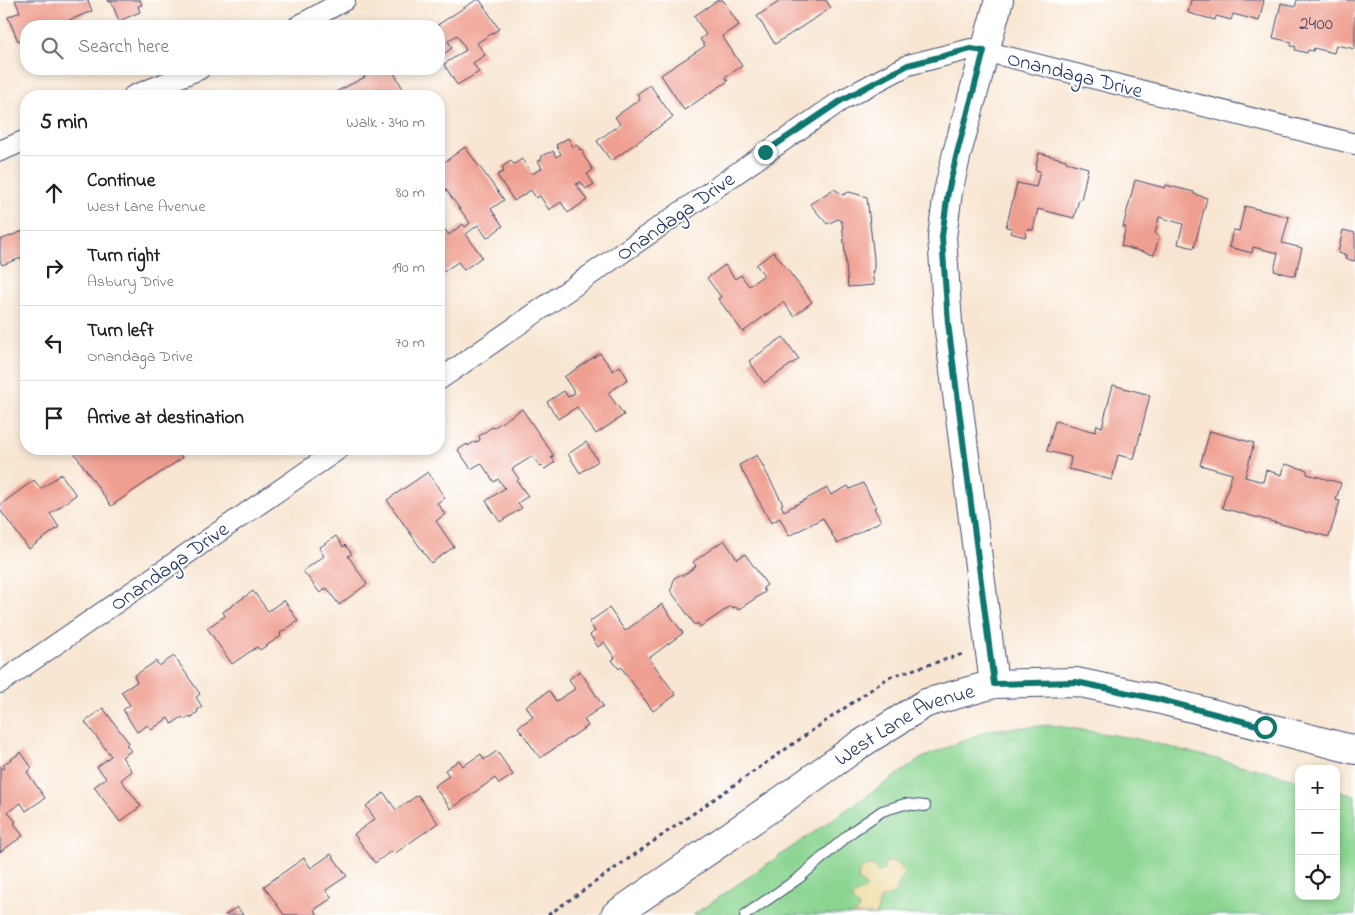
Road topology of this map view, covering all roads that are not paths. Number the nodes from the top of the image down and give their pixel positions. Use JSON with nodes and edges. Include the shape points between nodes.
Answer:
{"nodes":[{"id":1,"x":345,"y":0,"type":"edge"},
{"id":2,"x":999,"y":0,"type":"edge"},
{"id":3,"x":309,"y":20,"type":"edge"},
{"id":4,"x":984,"y":51,"type":"junction"},
{"id":5,"x":185,"y":75,"type":"edge"},
{"id":6,"x":148,"y":90,"type":"edge"},
{"id":7,"x":20,"y":143,"type":"edge"},
{"id":8,"x":1355,"y":144,"type":"edge"},
{"id":9,"x":0,"y":151,"type":"edge"},
{"id":10,"x":445,"y":376,"type":"edge"},
{"id":11,"x":330,"y":455,"type":"edge"},
{"id":12,"x":0,"y":683,"type":"edge"},
{"id":13,"x":994,"y":684,"type":"junction"},
{"id":14,"x":1355,"y":750,"type":"edge"},
{"id":15,"x":924,"y":806,"type":"dead end"},
{"id":16,"x":615,"y":915,"type":"edge"},
{"id":17,"x":745,"y":915,"type":"edge"}],
"edges":[{"from":1,"to":3,"type":"street"},
{"from":2,"to":4,"type":"main road"},
{"from":4,"to":8,"type":"street","name":"Onandaga Drive"},
{"from":4,"to":10,"type":"street","name":"Onandaga Drive","via":[[971,49],[908,65],[842,100]]},
{"from":4,"to":13,"type":"main road","via":[[950,184],[942,237],[948,323]]},
{"from":5,"to":6,"type":"street"},
{"from":7,"to":9,"type":"street"},
{"from":11,"to":12,"type":"street","name":"Onandaga Drive"},
{"from":13,"to":14,"type":"main road","name":"West Lane Avenue","via":[[1076,682],[1157,699]]},
{"from":13,"to":16,"type":"main road","name":"West Lane Avenue","via":[[926,704],[856,747]]},
{"from":15,"to":17,"type":"lane","via":[[904,804],[882,810],[799,878]]}]}
